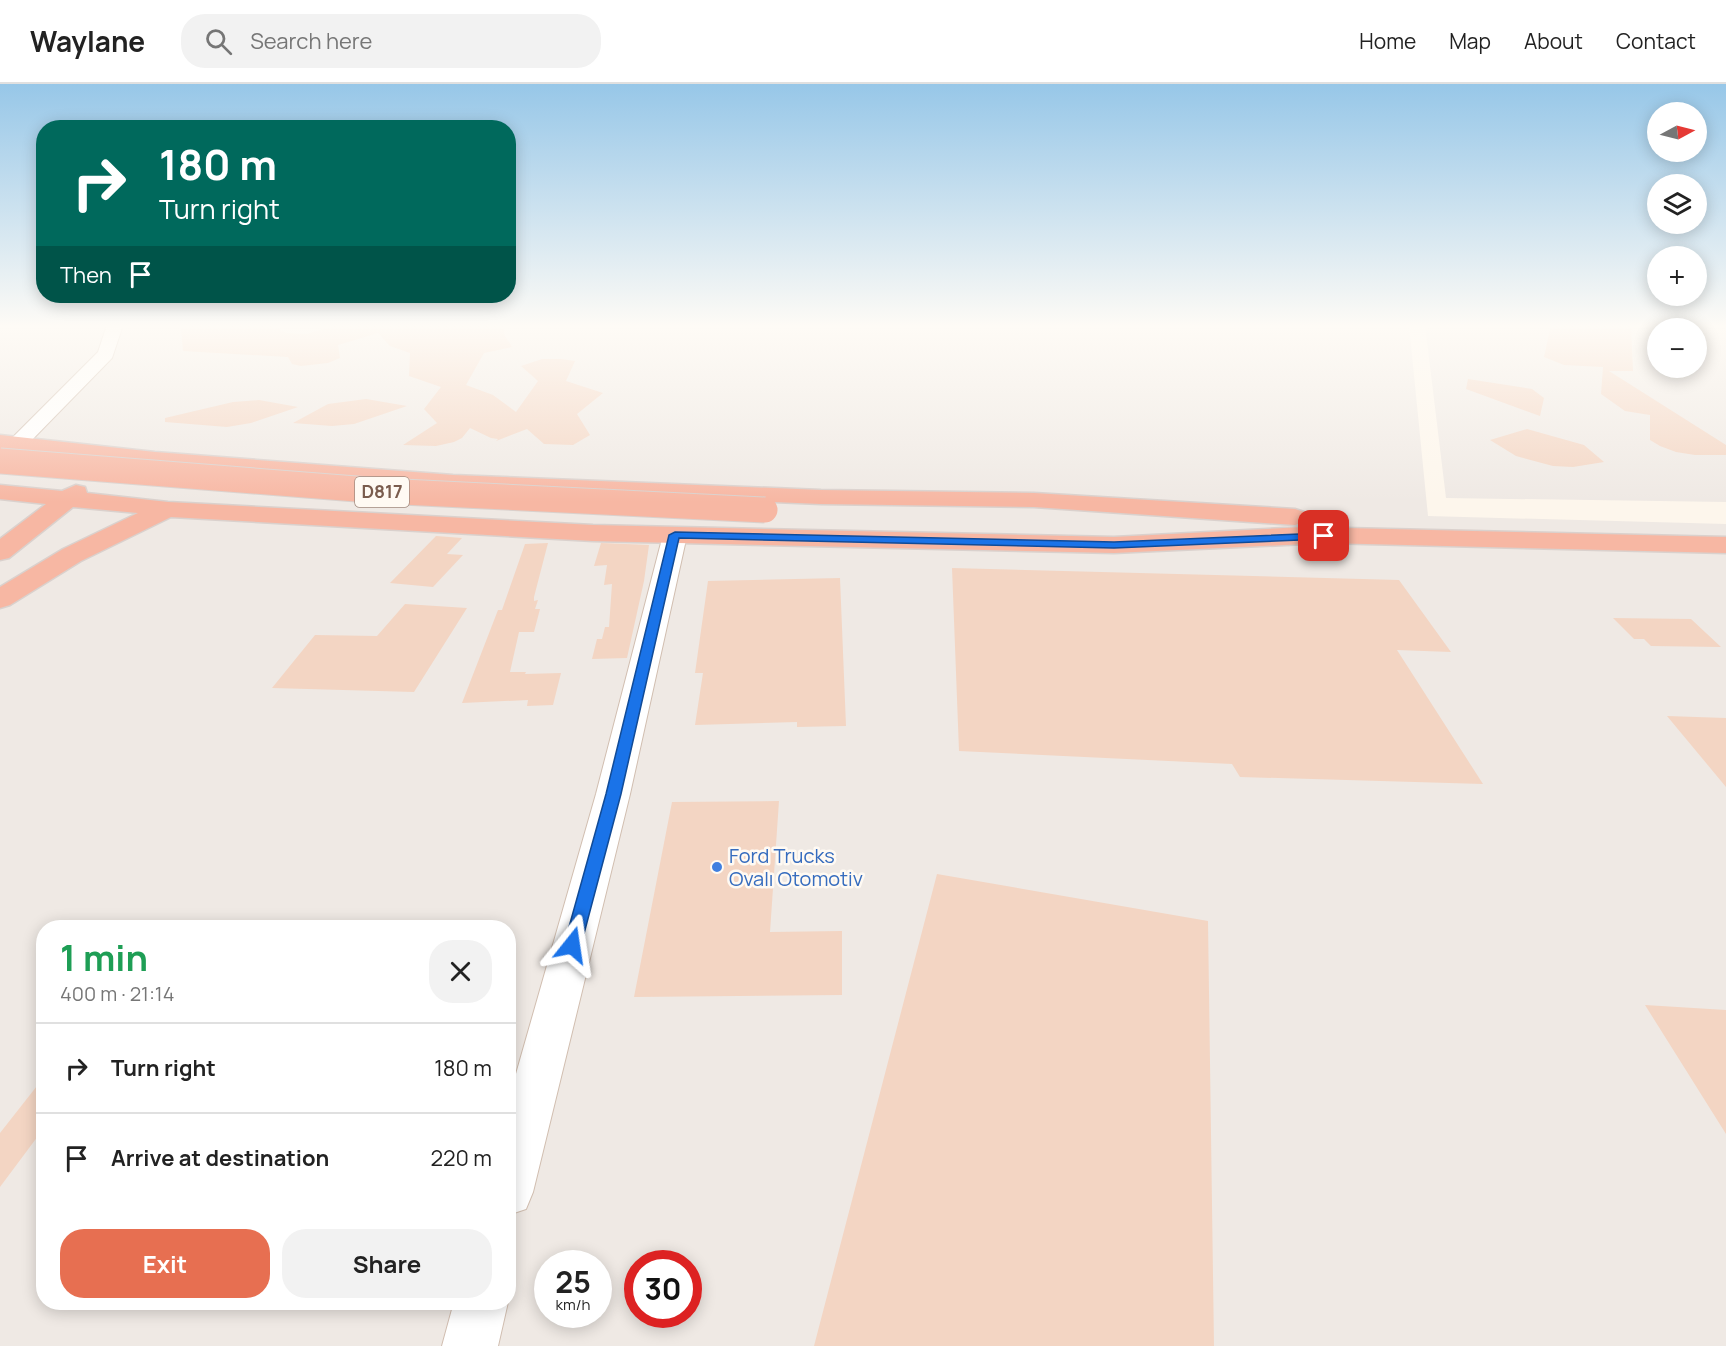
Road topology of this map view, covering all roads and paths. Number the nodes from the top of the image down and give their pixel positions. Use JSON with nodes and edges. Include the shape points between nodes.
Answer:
{"nodes":[{"id":1,"x":73,"y":384,"type":"edge"},
{"id":2,"x":9,"y":443,"type":"edge"},
{"id":3,"x":155,"y":459,"type":"junction"},
{"id":4,"x":0,"y":461,"type":"edge"},
{"id":5,"x":235,"y":466,"type":"junction"},
{"id":6,"x":0,"y":472,"type":"edge"},
{"id":7,"x":0,"y":492,"type":"edge"},
{"id":8,"x":66,"y":500,"type":"junction"},
{"id":9,"x":168,"y":509,"type":"junction"},
{"id":10,"x":762,"y":515,"type":"junction"},
{"id":11,"x":1295,"y":517,"type":"junction"},
{"id":12,"x":1726,"y":532,"type":"edge"},
{"id":13,"x":675,"y":535,"type":"junction"},
{"id":14,"x":1324,"y":536,"type":"junction"},
{"id":15,"x":1726,"y":545,"type":"edge"},
{"id":16,"x":0,"y":552,"type":"edge"},
{"id":17,"x":0,"y":599,"type":"edge"},
{"id":18,"x":516,"y":1162,"type":"edge"},
{"id":19,"x":479,"y":1310,"type":"edge"},
{"id":20,"x":470,"y":1346,"type":"edge"}],
"edges":[{"from":1,"to":2,"type":"street"},
{"from":2,"to":3,"type":"highway"},
{"from":3,"to":5,"type":"highway"},
{"from":3,"to":8,"type":"highway","via":[[122,469]]},
{"from":4,"to":10,"type":"highway","number":"D817","bridge":true,"via":[[297,486]]},
{"from":5,"to":9,"type":"highway","via":[[195,497]]},
{"from":5,"to":11,"type":"highway","via":[[453,482],[821,497],[1034,500]]},
{"from":6,"to":10,"type":"highway","number":"D817","via":[[286,497],[588,515]]},
{"from":7,"to":8,"type":"highway"},
{"from":8,"to":9,"type":"highway"},
{"from":8,"to":16,"type":"highway"},
{"from":9,"to":13,"type":"highway"},
{"from":9,"to":17,"type":"highway","via":[[72,555]]},
{"from":10,"to":11,"type":"highway","number":"D817"},
{"from":10,"to":14,"type":"highway","number":"D817"},
{"from":11,"to":12,"type":"highway","number":"D817"},
{"from":13,"to":14,"type":"highway","via":[[1114,545]]},
{"from":13,"to":18,"type":"street","via":[[613,794]]},
{"from":14,"to":15,"type":"highway","number":"D817"},
{"from":19,"to":20,"type":"street"}]}
